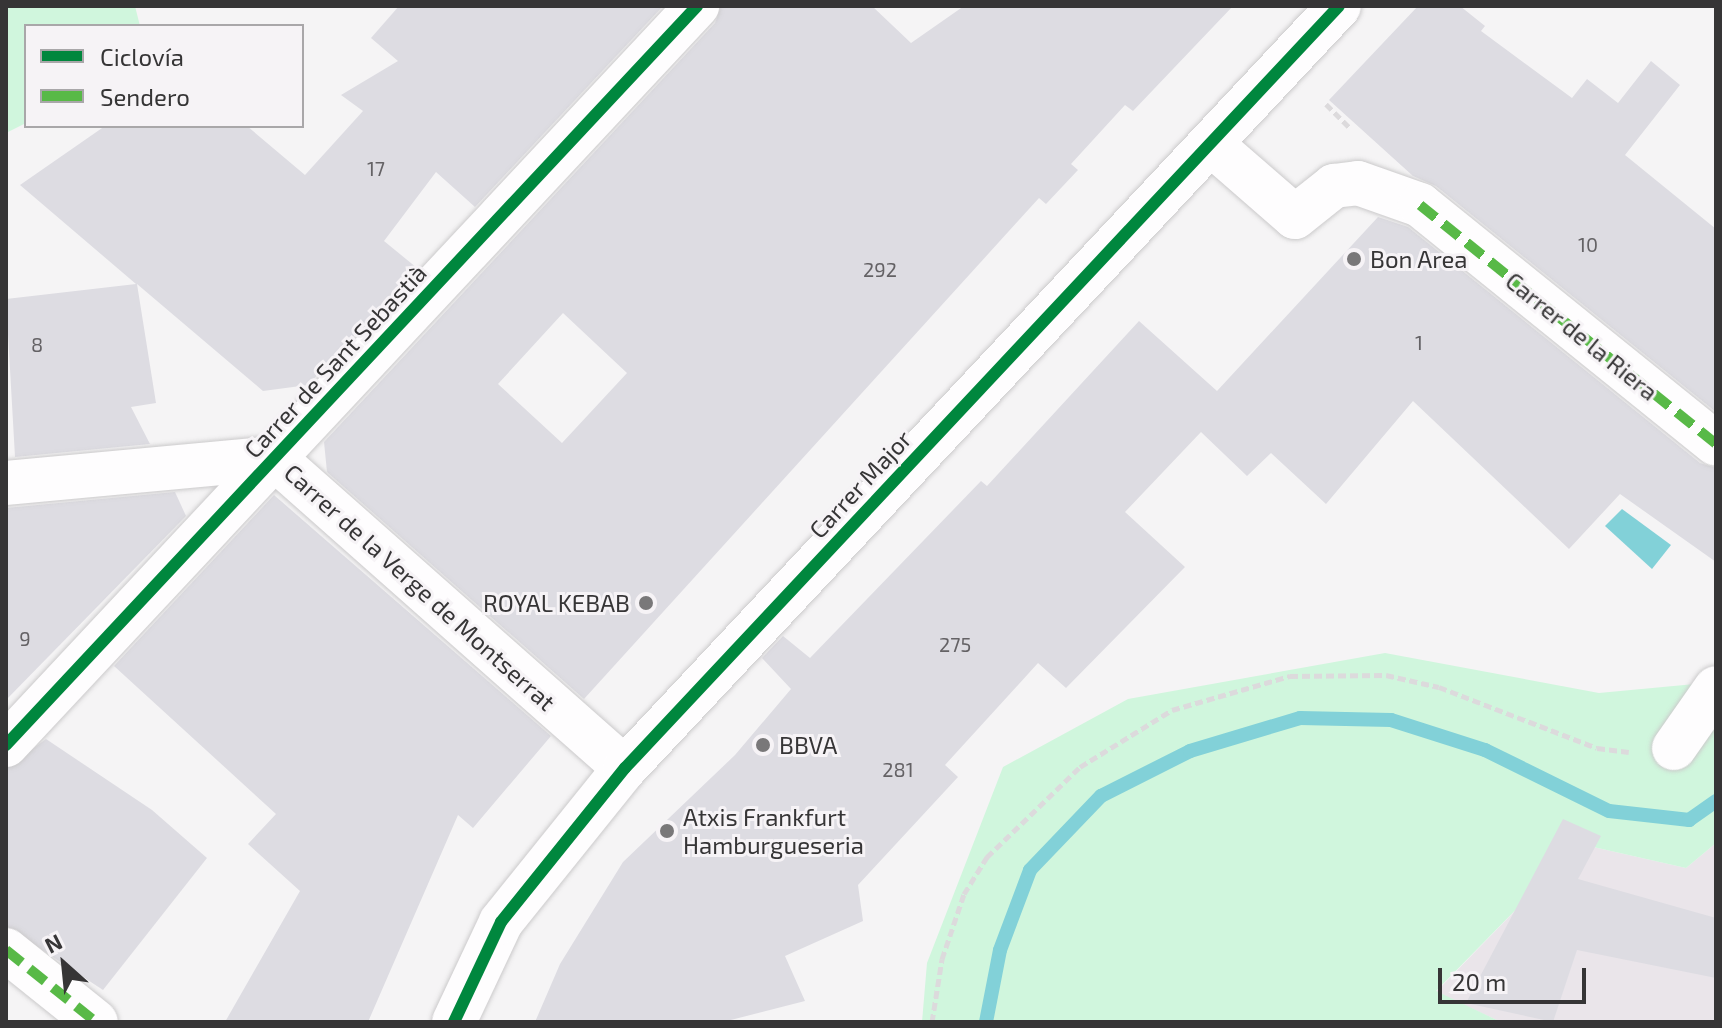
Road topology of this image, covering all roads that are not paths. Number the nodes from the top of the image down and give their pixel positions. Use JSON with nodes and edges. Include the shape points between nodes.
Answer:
{"nodes":[{"id":1,"x":697,"y":6,"type":"edge"},
{"id":2,"x":1336,"y":7,"type":"edge"},
{"id":3,"x":1211,"y":144,"type":"junction"},
{"id":4,"x":1716,"y":444,"type":"edge"},
{"id":5,"x":274,"y":458,"type":"junction"},
{"id":6,"x":6,"y":483,"type":"edge"},
{"id":7,"x":1716,"y":688,"type":"edge"},
{"id":8,"x":6,"y":745,"type":"edge"},
{"id":9,"x":1674,"y":748,"type":"road end"},
{"id":10,"x":625,"y":768,"type":"junction"},
{"id":11,"x":6,"y":950,"type":"edge"},
{"id":12,"x":96,"y":1022,"type":"edge"},
{"id":13,"x":454,"y":1022,"type":"edge"}],
"edges":[{"from":1,"to":5,"type":"street","name":"Carrer de Sant Sebastià"},
{"from":2,"to":3,"type":"street","name":"Carrer Major"},
{"from":3,"to":4,"type":"street","name":"Carrer de la Riera","via":[[1295,217],[1334,186],[1358,183],[1420,205]]},
{"from":3,"to":10,"type":"street","name":"Carrer Major"},
{"from":5,"to":6,"type":"street","name":"Carrer de la Verge de Montserrat"},
{"from":5,"to":8,"type":"street","name":"Carrer de Sant Sebastià"},
{"from":5,"to":10,"type":"street","name":"Carrer de la Verge de Montserrat"},
{"from":7,"to":9,"type":"street"},
{"from":10,"to":13,"type":"street","name":"Carrer Major","via":[[501,922]]},
{"from":11,"to":12,"type":"street"}]}
